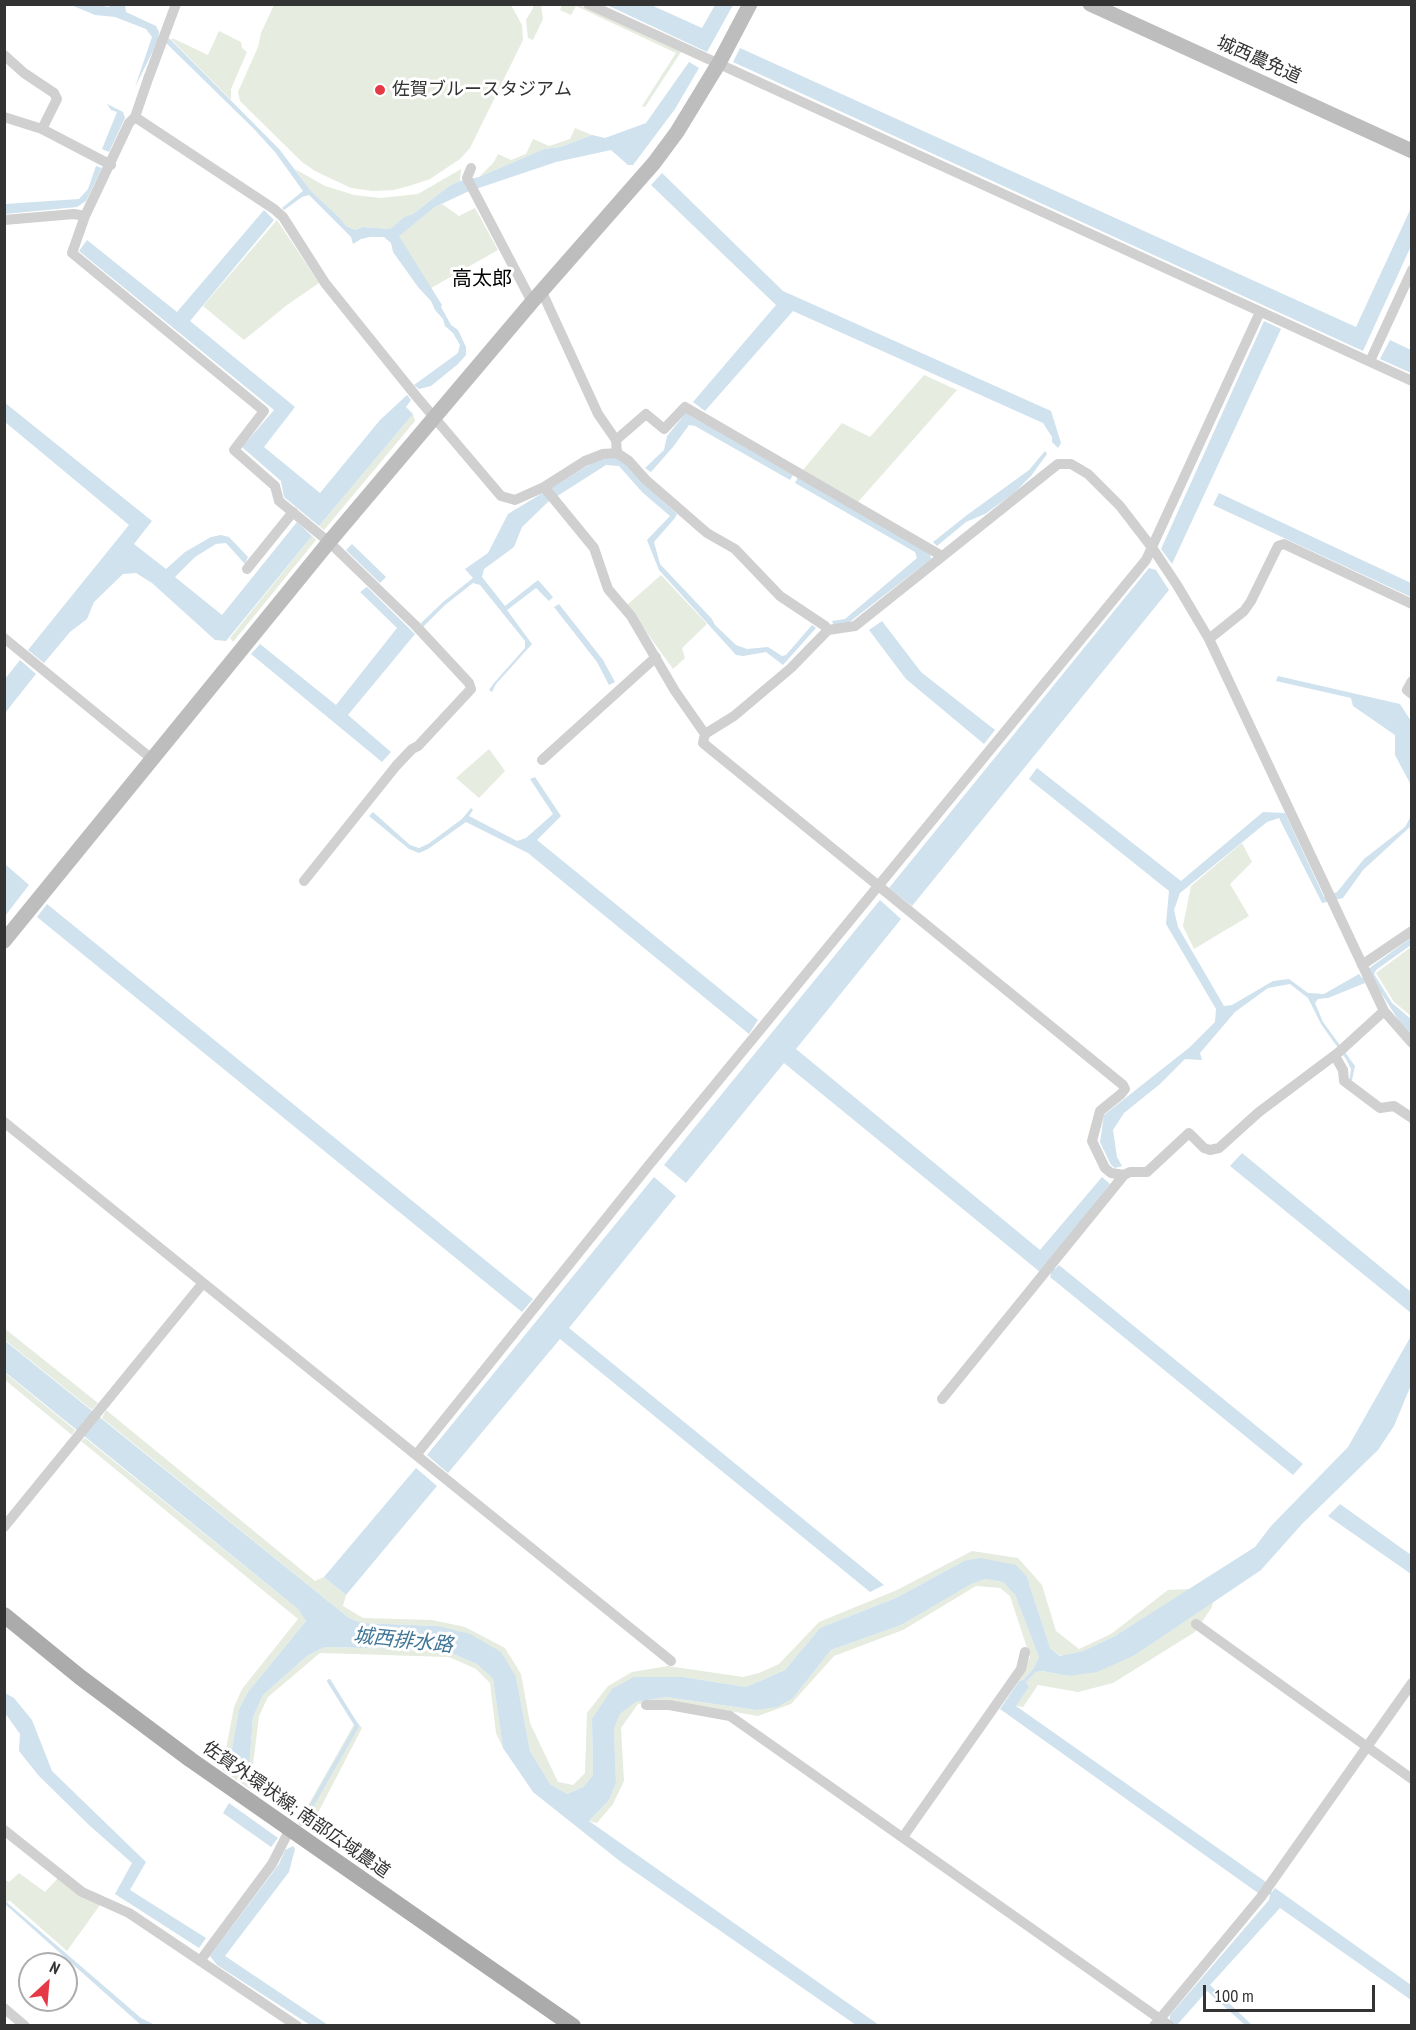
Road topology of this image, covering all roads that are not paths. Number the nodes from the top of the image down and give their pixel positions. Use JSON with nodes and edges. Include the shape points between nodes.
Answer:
{"nodes":[{"id":1,"x":176,"y":4,"type":"edge"},
{"id":2,"x":588,"y":4,"type":"edge"},
{"id":3,"x":750,"y":4,"type":"edge"},
{"id":4,"x":1090,"y":4,"type":"edge"},
{"id":5,"x":4,"y":55,"type":"edge"},
{"id":6,"x":719,"y":63,"type":"junction"},
{"id":7,"x":4,"y":117,"type":"edge"},
{"id":8,"x":135,"y":117,"type":"junction"},
{"id":9,"x":42,"y":129,"type":"junction"},
{"id":10,"x":1412,"y":151,"type":"edge"},
{"id":11,"x":111,"y":165,"type":"junction"},
{"id":12,"x":469,"y":173,"type":"dead end"},
{"id":13,"x":85,"y":216,"type":"junction"},
{"id":14,"x":4,"y":220,"type":"edge"},
{"id":15,"x":1412,"y":270,"type":"edge"},
{"id":16,"x":537,"y":297,"type":"junction"},
{"id":17,"x":1260,"y":312,"type":"junction"},
{"id":18,"x":1370,"y":361,"type":"junction"},
{"id":19,"x":1412,"y":381,"type":"edge"},
{"id":20,"x":434,"y":416,"type":"junction"},
{"id":21,"x":616,"y":440,"type":"junction"},
{"id":22,"x":617,"y":453,"type":"junction"},
{"id":23,"x":545,"y":488,"type":"junction"},
{"id":24,"x":293,"y":512,"type":"junction"},
{"id":25,"x":328,"y":542,"type":"junction"},
{"id":26,"x":1153,"y":549,"type":"junction"},
{"id":27,"x":942,"y":556,"type":"junction"},
{"id":28,"x":247,"y":569,"type":"dead end"},
{"id":29,"x":1412,"y":604,"type":"edge"},
{"id":30,"x":828,"y":630,"type":"junction"},
{"id":31,"x":4,"y":638,"type":"edge"},
{"id":32,"x":1209,"y":639,"type":"junction"},
{"id":33,"x":656,"y":657,"type":"junction"},
{"id":34,"x":1412,"y":681,"type":"edge"},
{"id":35,"x":1412,"y":694,"type":"edge"},
{"id":36,"x":705,"y":734,"type":"junction"},
{"id":37,"x":153,"y":759,"type":"junction"},
{"id":38,"x":542,"y":760,"type":"dead end"},
{"id":39,"x":304,"y":881,"type":"dead end"},
{"id":40,"x":879,"y":887,"type":"junction"},
{"id":41,"x":1412,"y":931,"type":"edge"},
{"id":42,"x":4,"y":941,"type":"edge"},
{"id":43,"x":1366,"y":973,"type":"junction"},
{"id":44,"x":1384,"y":1011,"type":"junction"},
{"id":45,"x":1412,"y":1043,"type":"edge"},
{"id":46,"x":1340,"y":1052,"type":"junction"},
{"id":47,"x":1412,"y":1118,"type":"edge"},
{"id":48,"x":4,"y":1122,"type":"edge"},
{"id":49,"x":1124,"y":1175,"type":"junction"},
{"id":50,"x":202,"y":1283,"type":"junction"},
{"id":51,"x":942,"y":1399,"type":"dead end"},
{"id":52,"x":416,"y":1455,"type":"junction"},
{"id":53,"x":4,"y":1527,"type":"edge"},
{"id":54,"x":4,"y":1615,"type":"edge"},
{"id":55,"x":1196,"y":1624,"type":"dead end"},
{"id":56,"x":1025,"y":1652,"type":"dead end"},
{"id":57,"x":671,"y":1661,"type":"dead end"},
{"id":58,"x":1412,"y":1683,"type":"edge"},
{"id":59,"x":646,"y":1705,"type":"dead end"},
{"id":60,"x":1366,"y":1747,"type":"junction"},
{"id":61,"x":1412,"y":1779,"type":"edge"},
{"id":62,"x":290,"y":1829,"type":"junction"},
{"id":63,"x":4,"y":1830,"type":"edge"},
{"id":64,"x":903,"y":1837,"type":"junction"},
{"id":65,"x":200,"y":1961,"type":"junction"},
{"id":66,"x":4,"y":2008,"type":"edge"},
{"id":67,"x":1157,"y":2021,"type":"edge"},
{"id":68,"x":25,"y":2025,"type":"edge"},
{"id":69,"x":297,"y":2025,"type":"edge"},
{"id":70,"x":573,"y":2025,"type":"edge"},
{"id":71,"x":1170,"y":2025,"type":"edge"}],
"edges":[{"from":1,"to":8,"type":"street"},
{"from":2,"to":6,"type":"street"},
{"from":3,"to":6,"type":"street"},
{"from":4,"to":10,"type":"street","name":"城西農免道"},
{"from":5,"to":9,"type":"street","via":[[54,93],[57,99]]},
{"from":6,"to":16,"type":"street","via":[[654,163]]},
{"from":6,"to":17,"type":"street"},
{"from":7,"to":9,"type":"street"},
{"from":8,"to":11,"type":"street"},
{"from":8,"to":20,"type":"street","via":[[283,217],[325,283]]},
{"from":9,"to":11,"type":"street"},
{"from":11,"to":13,"type":"street"},
{"from":12,"to":16,"type":"street","via":[[473,191]]},
{"from":13,"to":14,"type":"street"},
{"from":13,"to":24,"type":"street","via":[[72,253],[264,411],[234,450],[275,486],[279,501]]},
{"from":15,"to":18,"type":"street"},
{"from":16,"to":20,"type":"street"},
{"from":16,"to":21,"type":"street","via":[[598,414]]},
{"from":17,"to":18,"type":"street"},
{"from":17,"to":26,"type":"street"},
{"from":18,"to":19,"type":"street"},
{"from":20,"to":23,"type":"street","via":[[501,496],[515,500]]},
{"from":20,"to":25,"type":"street"},
{"from":21,"to":22,"type":"street"},
{"from":21,"to":27,"type":"street","via":[[646,414],[664,429],[685,407]]},
{"from":22,"to":23,"type":"street","via":[[585,461]]},
{"from":22,"to":30,"type":"street","via":[[707,533],[735,549],[780,596]]},
{"from":23,"to":33,"type":"street","via":[[594,548],[608,589],[631,616]]},
{"from":24,"to":25,"type":"street"},
{"from":24,"to":28,"type":"street"},
{"from":25,"to":37,"type":"street"},
{"from":25,"to":39,"type":"street","via":[[416,626],[471,689],[396,766]]},
{"from":26,"to":27,"type":"street","via":[[1120,506],[1088,474],[1071,464],[1058,464]]},
{"from":26,"to":32,"type":"street"},
{"from":26,"to":40,"type":"street"},
{"from":27,"to":30,"type":"street","via":[[855,626]]},
{"from":29,"to":32,"type":"street","via":[[1284,544],[1278,546],[1244,611]]},
{"from":30,"to":36,"type":"street","via":[[792,668],[734,716]]},
{"from":31,"to":37,"type":"street"},
{"from":32,"to":43,"type":"street"},
{"from":33,"to":36,"type":"street"},
{"from":33,"to":38,"type":"street"},
{"from":34,"to":35,"type":"street","via":[[1407,690]]},
{"from":36,"to":40,"type":"street","via":[[703,743]]},
{"from":37,"to":42,"type":"street"},
{"from":40,"to":49,"type":"street","via":[[1123,1084],[1121,1094],[1100,1111],[1092,1141],[1106,1168]]},
{"from":40,"to":52,"type":"street"},
{"from":41,"to":43,"type":"street"},
{"from":43,"to":44,"type":"street"},
{"from":44,"to":45,"type":"street"},
{"from":44,"to":46,"type":"street"},
{"from":46,"to":47,"type":"street","via":[[1344,1081],[1380,1108],[1394,1106]]},
{"from":46,"to":49,"type":"street","via":[[1259,1112],[1219,1148],[1204,1148],[1189,1133],[1147,1172]]},
{"from":48,"to":50,"type":"street"},
{"from":49,"to":51,"type":"street"},
{"from":50,"to":52,"type":"street"},
{"from":50,"to":53,"type":"street"},
{"from":52,"to":57,"type":"street"},
{"from":54,"to":62,"type":"main road","name":"佐賀外環状線; 南部広域農道","via":[[80,1677]]},
{"from":55,"to":60,"type":"street"},
{"from":56,"to":64,"type":"street","via":[[1021,1669]]},
{"from":58,"to":60,"type":"street"},
{"from":59,"to":64,"type":"street","via":[[669,1705],[729,1716]]},
{"from":60,"to":61,"type":"street"},
{"from":60,"to":67,"type":"street","via":[[1262,1897]]},
{"from":62,"to":65,"type":"street","via":[[272,1864]]},
{"from":62,"to":70,"type":"main road","name":"佐賀外環状線; 南部広域農道"},
{"from":63,"to":65,"type":"street","via":[[82,1892],[129,1913]]},
{"from":64,"to":67,"type":"street"},
{"from":65,"to":69,"type":"street"},
{"from":66,"to":68,"type":"street"},
{"from":67,"to":71,"type":"street"}]}
